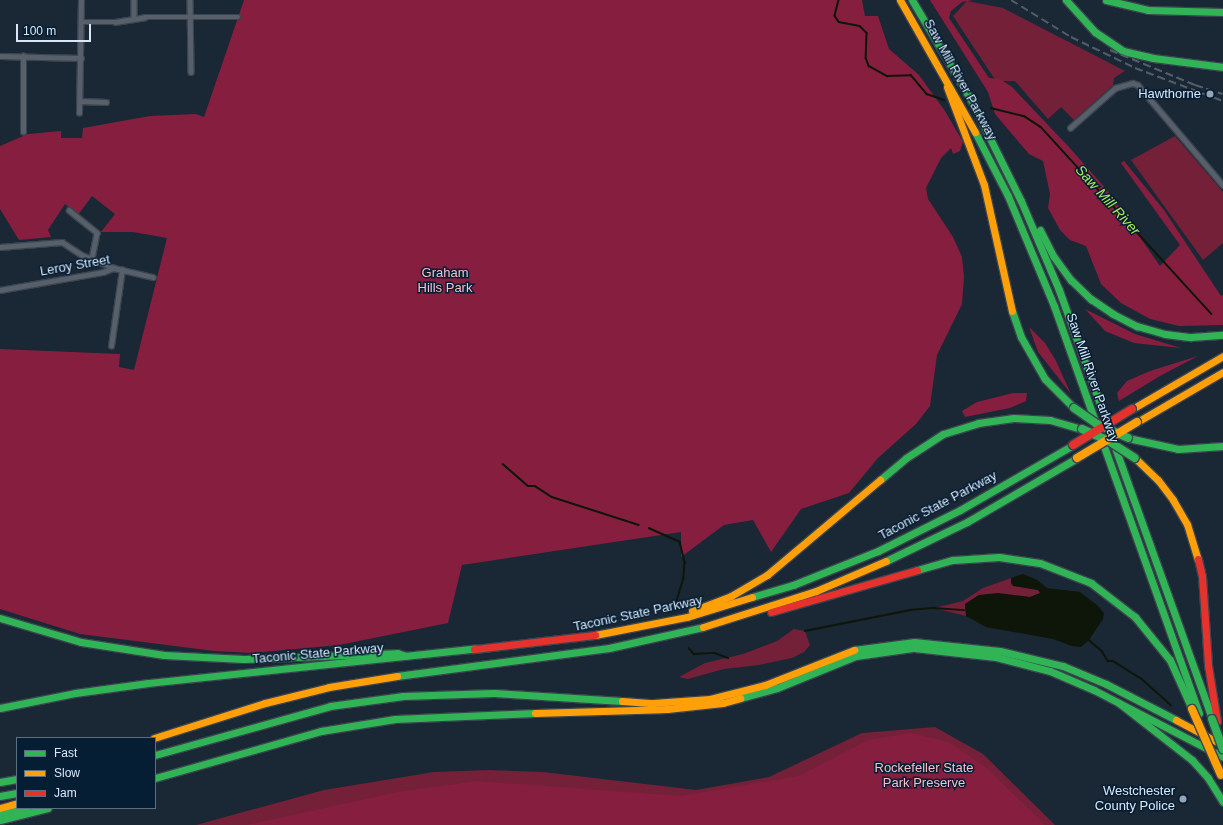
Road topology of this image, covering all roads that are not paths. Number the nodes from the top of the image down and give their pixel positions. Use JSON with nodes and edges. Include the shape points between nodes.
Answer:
{"nodes":[{"id":1,"x":81,"y":0,"type":"edge"},
{"id":2,"x":134,"y":0,"type":"edge"},
{"id":3,"x":190,"y":0,"type":"edge"},
{"id":4,"x":900,"y":0,"type":"edge"},
{"id":5,"x":912,"y":0,"type":"edge"},
{"id":6,"x":1066,"y":0,"type":"edge"},
{"id":7,"x":1106,"y":0,"type":"edge"},
{"id":8,"x":1223,"y":12,"type":"edge"},
{"id":9,"x":190,"y":17,"type":"junction"},
{"id":10,"x":238,"y":17,"type":"dead end"},
{"id":11,"x":134,"y":18,"type":"junction"},
{"id":12,"x":81,"y":22,"type":"junction"},
{"id":13,"x":0,"y":56,"type":"edge"},
{"id":14,"x":23,"y":56,"type":"junction"},
{"id":15,"x":81,"y":58,"type":"junction"},
{"id":16,"x":938,"y":64,"type":"junction"},
{"id":17,"x":1223,"y":67,"type":"edge"},
{"id":18,"x":191,"y":72,"type":"dead end"},
{"id":19,"x":80,"y":101,"type":"junction"},
{"id":20,"x":106,"y":102,"type":"dead end"},
{"id":21,"x":79,"y":113,"type":"dead end"},
{"id":22,"x":985,"y":127,"type":"junction"},
{"id":23,"x":1070,"y":128,"type":"dead end"},
{"id":24,"x":23,"y":132,"type":"dead end"},
{"id":25,"x":1223,"y":185,"type":"edge"},
{"id":26,"x":69,"y":210,"type":"dead end"},
{"id":27,"x":0,"y":246,"type":"edge"},
{"id":28,"x":92,"y":258,"type":"junction"},
{"id":29,"x":114,"y":268,"type":"junction"},
{"id":30,"x":122,"y":270,"type":"junction"},
{"id":31,"x":153,"y":277,"type":"dead end"},
{"id":32,"x":0,"y":290,"type":"edge"},
{"id":33,"x":1223,"y":335,"type":"edge"},
{"id":34,"x":111,"y":346,"type":"dead end"},
{"id":35,"x":1223,"y":356,"type":"edge"},
{"id":36,"x":1223,"y":372,"type":"edge"},
{"id":37,"x":1223,"y":446,"type":"edge"},
{"id":38,"x":745,"y":615,"type":"junction"},
{"id":39,"x":0,"y":618,"type":"edge"},
{"id":40,"x":660,"y":623,"type":"junction"},
{"id":41,"x":409,"y":657,"type":"junction"},
{"id":42,"x":1119,"y":703,"type":"junction"},
{"id":43,"x":0,"y":708,"type":"edge"},
{"id":44,"x":1195,"y":711,"type":"junction"},
{"id":45,"x":1215,"y":720,"type":"junction"},
{"id":46,"x":156,"y":737,"type":"edge"},
{"id":47,"x":1222,"y":744,"type":"edge"},
{"id":48,"x":156,"y":755,"type":"edge"},
{"id":49,"x":1223,"y":757,"type":"edge"},
{"id":50,"x":156,"y":778,"type":"edge"},
{"id":51,"x":1222,"y":778,"type":"edge"},
{"id":52,"x":16,"y":779,"type":"edge"},
{"id":53,"x":0,"y":782,"type":"edge"},
{"id":54,"x":16,"y":793,"type":"edge"},
{"id":55,"x":0,"y":796,"type":"edge"},
{"id":56,"x":1223,"y":802,"type":"edge"},
{"id":57,"x":16,"y":803,"type":"edge"},
{"id":58,"x":0,"y":808,"type":"edge"},
{"id":59,"x":22,"y":809,"type":"edge"},
{"id":60,"x":44,"y":809,"type":"edge"},
{"id":61,"x":0,"y":814,"type":"edge"},
{"id":62,"x":0,"y":820,"type":"edge"}],
"edges":[{"from":1,"to":12,"type":"street"},
{"from":2,"to":11,"type":"street"},
{"from":3,"to":9,"type":"street"},
{"from":4,"to":16,"type":"main road","name":"Saw Mill River Parkway"},
{"from":5,"to":22,"type":"main road","name":"Saw Mill River Parkway"},
{"from":6,"to":17,"type":"main road","via":[[1095,32],[1123,51]]},
{"from":7,"to":8,"type":"main road","via":[[1148,10]]},
{"from":9,"to":10,"type":"street"},
{"from":9,"to":11,"type":"street"},
{"from":9,"to":18,"type":"street"},
{"from":11,"to":12,"type":"street","via":[[115,22]]},
{"from":12,"to":15,"type":"street"},
{"from":13,"to":14,"type":"street"},
{"from":14,"to":15,"type":"street"},
{"from":14,"to":24,"type":"street"},
{"from":15,"to":19,"type":"street"},
{"from":16,"to":37,"type":"main road","bridge":true,"via":[[981,176],[1011,309],[1021,337],[1046,379],[1074,408],[1097,424],[1128,438],[1178,449]]},
{"from":16,"to":44,"type":"main road","name":"Saw Mill River Parkway","via":[[995,169],[1044,281]]},
{"from":19,"to":20,"type":"street"},
{"from":19,"to":21,"type":"street"},
{"from":22,"to":33,"type":"main road","via":[[1054,257],[1084,293],[1113,314],[1147,329],[1183,336]]},
{"from":22,"to":45,"type":"main road","name":"Saw Mill River Parkway","via":[[1021,201],[1062,298]]},
{"from":23,"to":25,"type":"street","via":[[1115,88],[1132,83],[1138,85]]},
{"from":26,"to":28,"type":"street","via":[[97,233]]},
{"from":27,"to":28,"type":"street","via":[[62,242]]},
{"from":28,"to":29,"type":"street"},
{"from":29,"to":30,"type":"street","name":"Leroy Street"},
{"from":29,"to":32,"type":"street","name":"Leroy Street"},
{"from":30,"to":31,"type":"street","name":"Leroy Street"},
{"from":30,"to":34,"type":"street"},
{"from":35,"to":40,"type":"main road","name":"Taconic State Parkway","bridge":true,"via":[[960,510],[862,558],[758,597]]},
{"from":36,"to":38,"type":"main road","name":"Taconic State Parkway","bridge":true,"via":[[967,522],[901,556],[816,591]]},
{"from":38,"to":44,"type":"main road","via":[[787,608],[953,560],[993,557],[1033,562],[1085,580],[1130,612],[1165,652]]},
{"from":38,"to":46,"type":"main road","name":"Taconic State Parkway","via":[[689,631],[609,648],[334,686],[265,703]]},
{"from":39,"to":41,"type":"main road","via":[[81,642],[164,655],[272,659],[397,653]]},
{"from":40,"to":41,"type":"main road","name":"Taconic State Parkway","via":[[600,636]]},
{"from":40,"to":45,"type":"main road","bridge":true,"via":[[724,599],[761,579],[906,458],[943,434],[978,423],[1014,418],[1050,420],[1082,429],[1107,440],[1135,458],[1168,493],[1183,516],[1202,576],[1208,665]]},
{"from":41,"to":43,"type":"main road","name":"Taconic State Parkway","via":[[148,682]]},
{"from":42,"to":49,"type":"main road"},
{"from":42,"to":50,"type":"main road","via":[[1076,682],[1018,661],[950,650],[902,648],[845,659],[777,688],[723,703],[667,709],[452,714],[395,719],[321,731]]},
{"from":42,"to":56,"type":"main road","via":[[1192,760],[1208,778]]},
{"from":44,"to":51,"type":"main road","name":"Saw Mill River Parkway","bridge":true},
{"from":45,"to":47,"type":"main road","name":"Saw Mill River Parkway","bridge":true},
{"from":47,"to":48,"type":"main road","via":[[1068,667],[1009,652],[914,642],[851,651],[766,685],[710,699],[653,703],[482,693],[403,696],[319,709]]},
{"from":52,"to":53,"type":"main road"},
{"from":54,"to":55,"type":"main road"},
{"from":57,"to":58,"type":"main road"},
{"from":59,"to":61,"type":"main road"},
{"from":60,"to":62,"type":"main road"}]}
